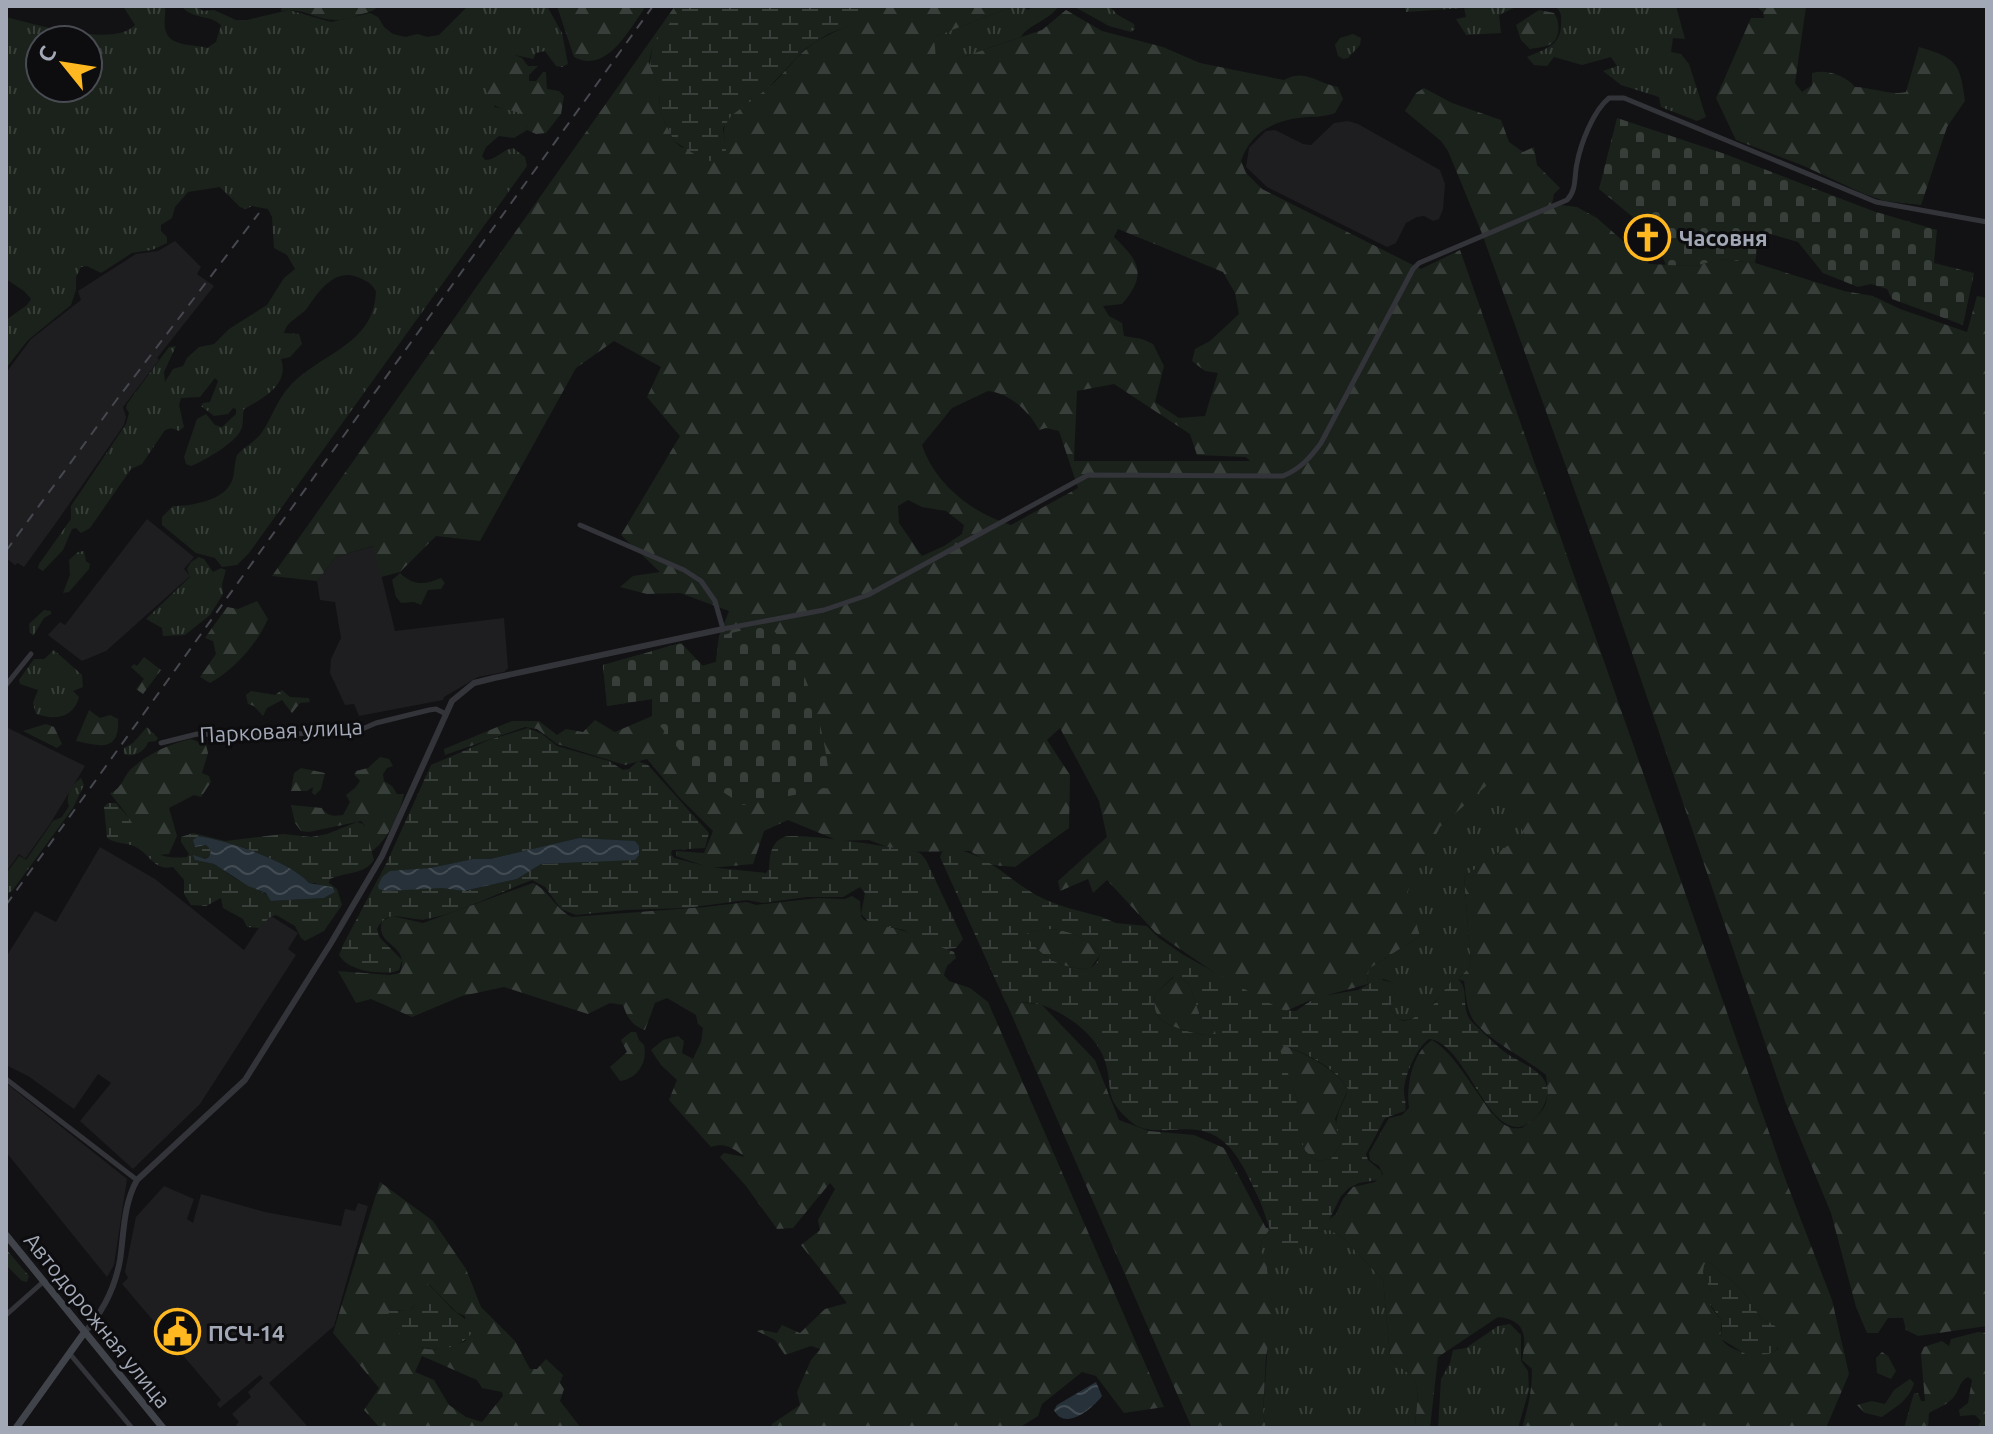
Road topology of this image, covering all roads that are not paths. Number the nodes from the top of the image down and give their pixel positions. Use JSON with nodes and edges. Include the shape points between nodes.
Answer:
{"nodes":[{"id":1,"x":1987,"y":222,"type":"edge"},
{"id":2,"x":580,"y":525,"type":"dead end"},
{"id":3,"x":723,"y":629,"type":"junction"},
{"id":4,"x":31,"y":654,"type":"dead end"},
{"id":5,"x":6,"y":685,"type":"edge"},
{"id":6,"x":446,"y":714,"type":"junction"},
{"id":7,"x":161,"y":743,"type":"dead end"},
{"id":8,"x":6,"y":1079,"type":"edge"},
{"id":9,"x":137,"y":1180,"type":"junction"},
{"id":10,"x":6,"y":1235,"type":"edge"},
{"id":11,"x":43,"y":1282,"type":"junction"},
{"id":12,"x":6,"y":1315,"type":"edge"},
{"id":13,"x":84,"y":1333,"type":"junction"},
{"id":14,"x":70,"y":1354,"type":"junction"},
{"id":15,"x":16,"y":1428,"type":"edge"},
{"id":16,"x":132,"y":1428,"type":"edge"},
{"id":17,"x":163,"y":1428,"type":"edge"}],
"edges":[{"from":1,"to":3,"type":"street","via":[[1876,202],[1624,98],[1609,98],[1591,125],[1567,200],[1413,269],[1321,443],[1291,473],[1088,475],[868,595],[824,610]]},
{"from":2,"to":3,"type":"street","via":[[701,581],[715,601]]},
{"from":3,"to":6,"type":"street","via":[[474,683],[452,701]]},
{"from":4,"to":5,"type":"street"},
{"from":6,"to":7,"type":"street","name":"Парковая улица","via":[[429,710],[360,730],[197,734]]},
{"from":6,"to":9,"type":"street","via":[[382,856],[245,1080]]},
{"from":8,"to":9,"type":"street"},
{"from":9,"to":13,"type":"street","via":[[110,1292],[101,1315]]},
{"from":10,"to":11,"type":"main road","name":"Автодорожная улица"},
{"from":11,"to":12,"type":"street"},
{"from":11,"to":13,"type":"main road","name":"Автодорожная улица"},
{"from":13,"to":14,"type":"main road"},
{"from":13,"to":17,"type":"main road","name":"Автодорожная улица"},
{"from":14,"to":15,"type":"main road"},
{"from":14,"to":16,"type":"street","name":"Автодорожная улица"}]}
